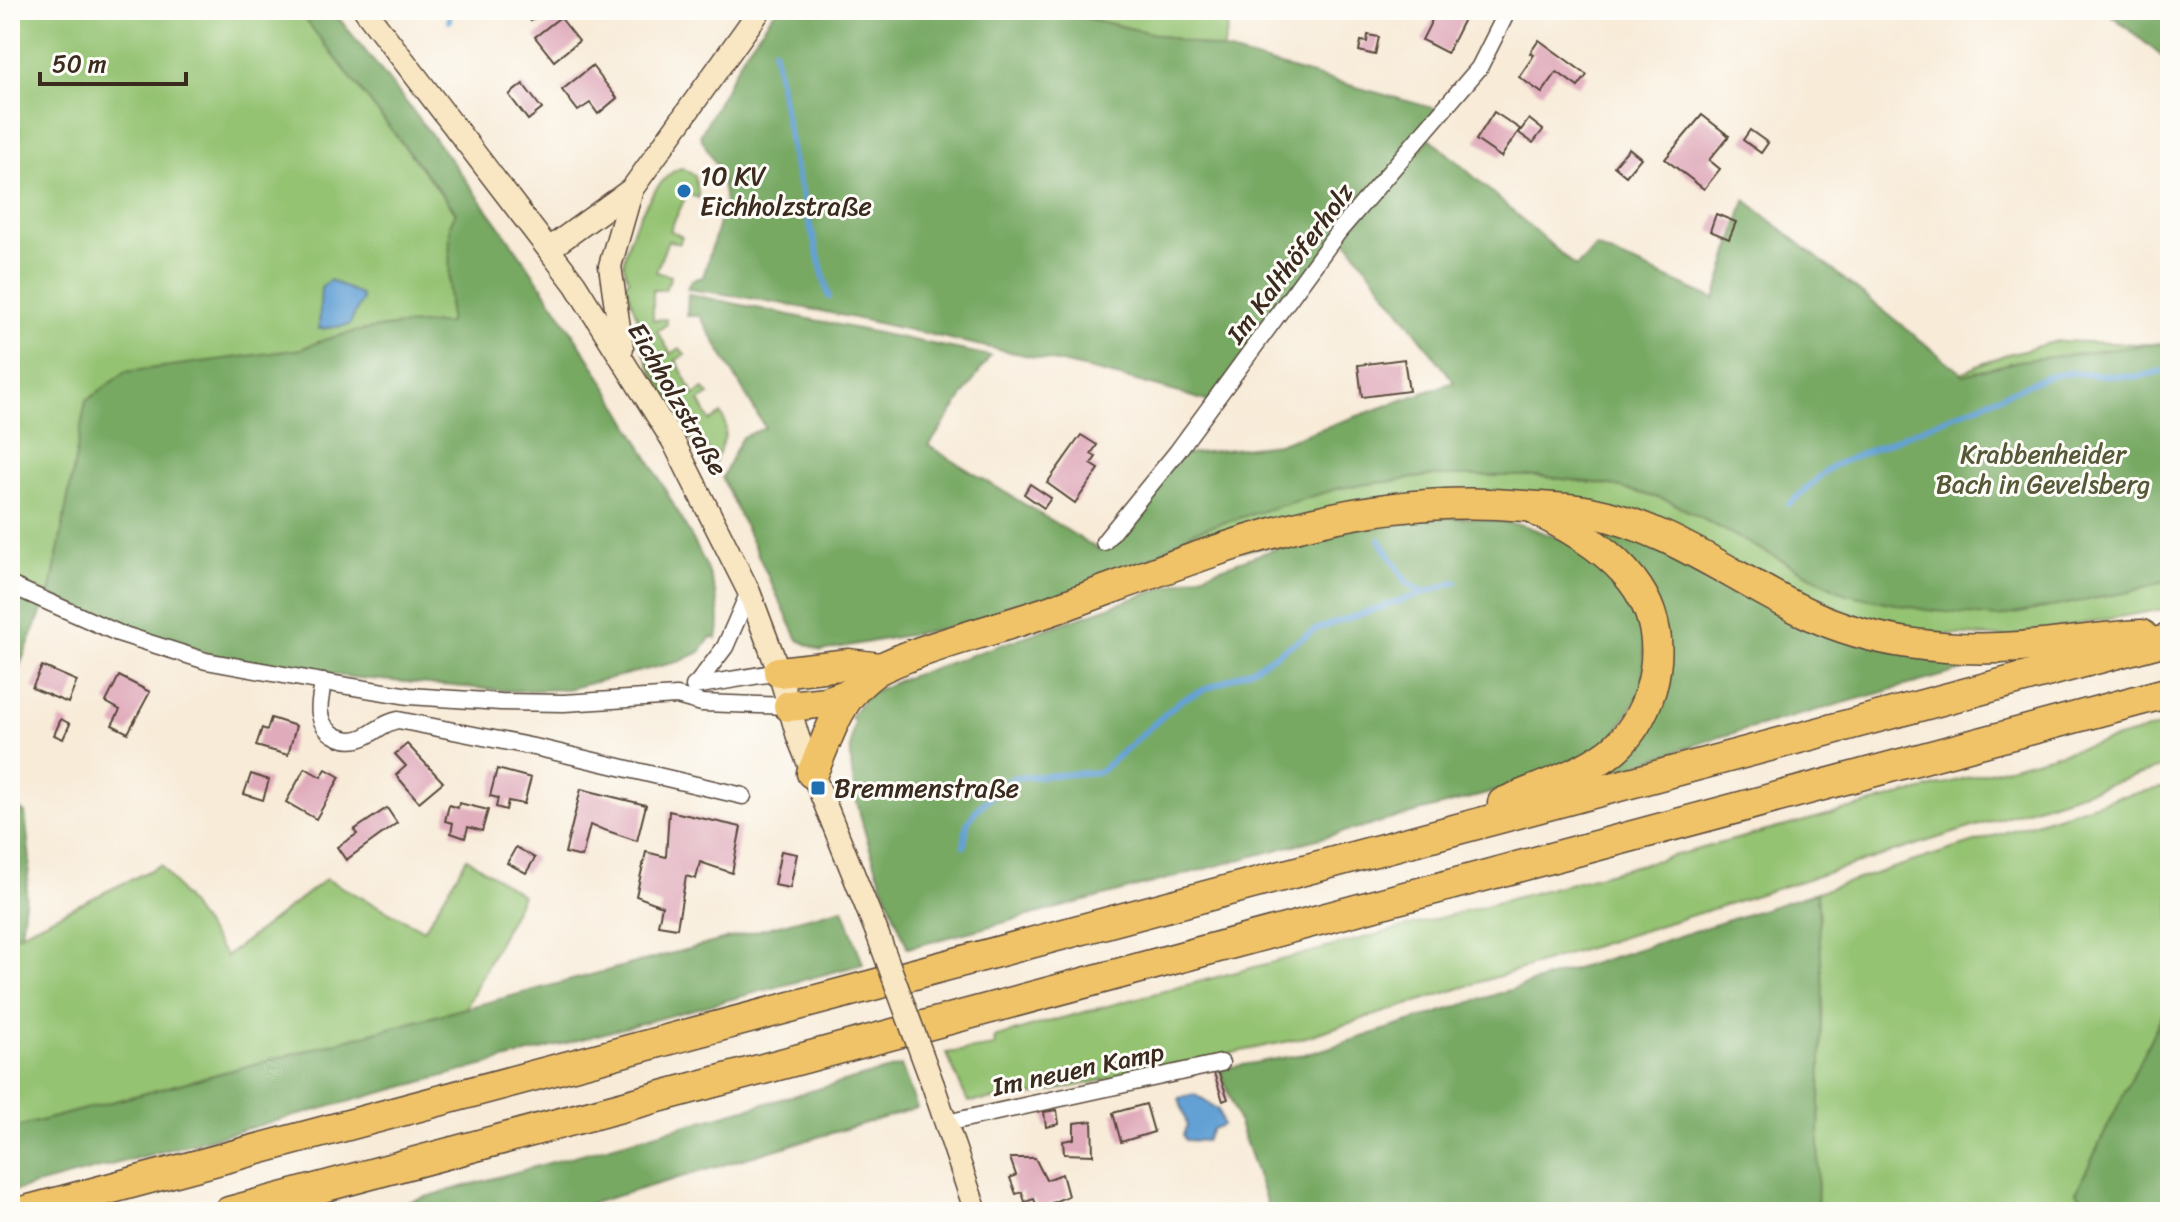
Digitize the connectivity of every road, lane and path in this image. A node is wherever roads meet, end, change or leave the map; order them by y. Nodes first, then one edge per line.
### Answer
1 (365, 10) edge
2 (760, 10) edge
3 (1508, 10) edge
4 (632, 189) junction
5 (549, 249) junction
6 (623, 357) junction
7 (1526, 506) junction
8 (1104, 542) dead end
9 (10, 585) edge
10 (749, 592) junction
11 (2170, 637) edge
12 (880, 668) junction
13 (779, 672) junction
14 (323, 682) junction
15 (696, 685) junction
16 (2170, 692) edge
17 (851, 693) junction
18 (677, 696) junction
19 (789, 706) junction
20 (812, 773) junction
21 (743, 796) dead end
22 (1418, 841) junction
23 (1221, 1063) dead end
24 (946, 1123) junction
25 (380, 1172) junction
26 (22, 1212) edge
27 (229, 1212) edge
28 (305, 1212) edge
29 (976, 1212) edge

1 - 5 main road, Eichholzstraße
2 - 4 main road
3 - 8 street, Im Kalthöferholz
4 - 5 main road
4 - 6 main road
5 - 6 main road, Eichholzstraße
6 - 10 main road, Eichholzstraße
7 - 11 highway
7 - 12 highway
7 - 22 highway
9 - 14 street
10 - 13 main road, Eichholzstraße
10 - 15 street
11 - 22 highway
12 - 13 highway
12 - 17 highway
13 - 15 street
13 - 19 main road, Eichholzstraße
14 - 18 street
14 - 21 street
15 - 18 street
16 - 25 highway
17 - 19 highway
17 - 20 highway
18 - 19 street
19 - 20 main road, Eichholzstraße
20 - 24 main road, Eichholzstraße, bridge
22 - 26 highway
23 - 24 street, Im neuen Kamp
24 - 29 main road, Eichholzstraße
25 - 27 highway
25 - 28 highway

